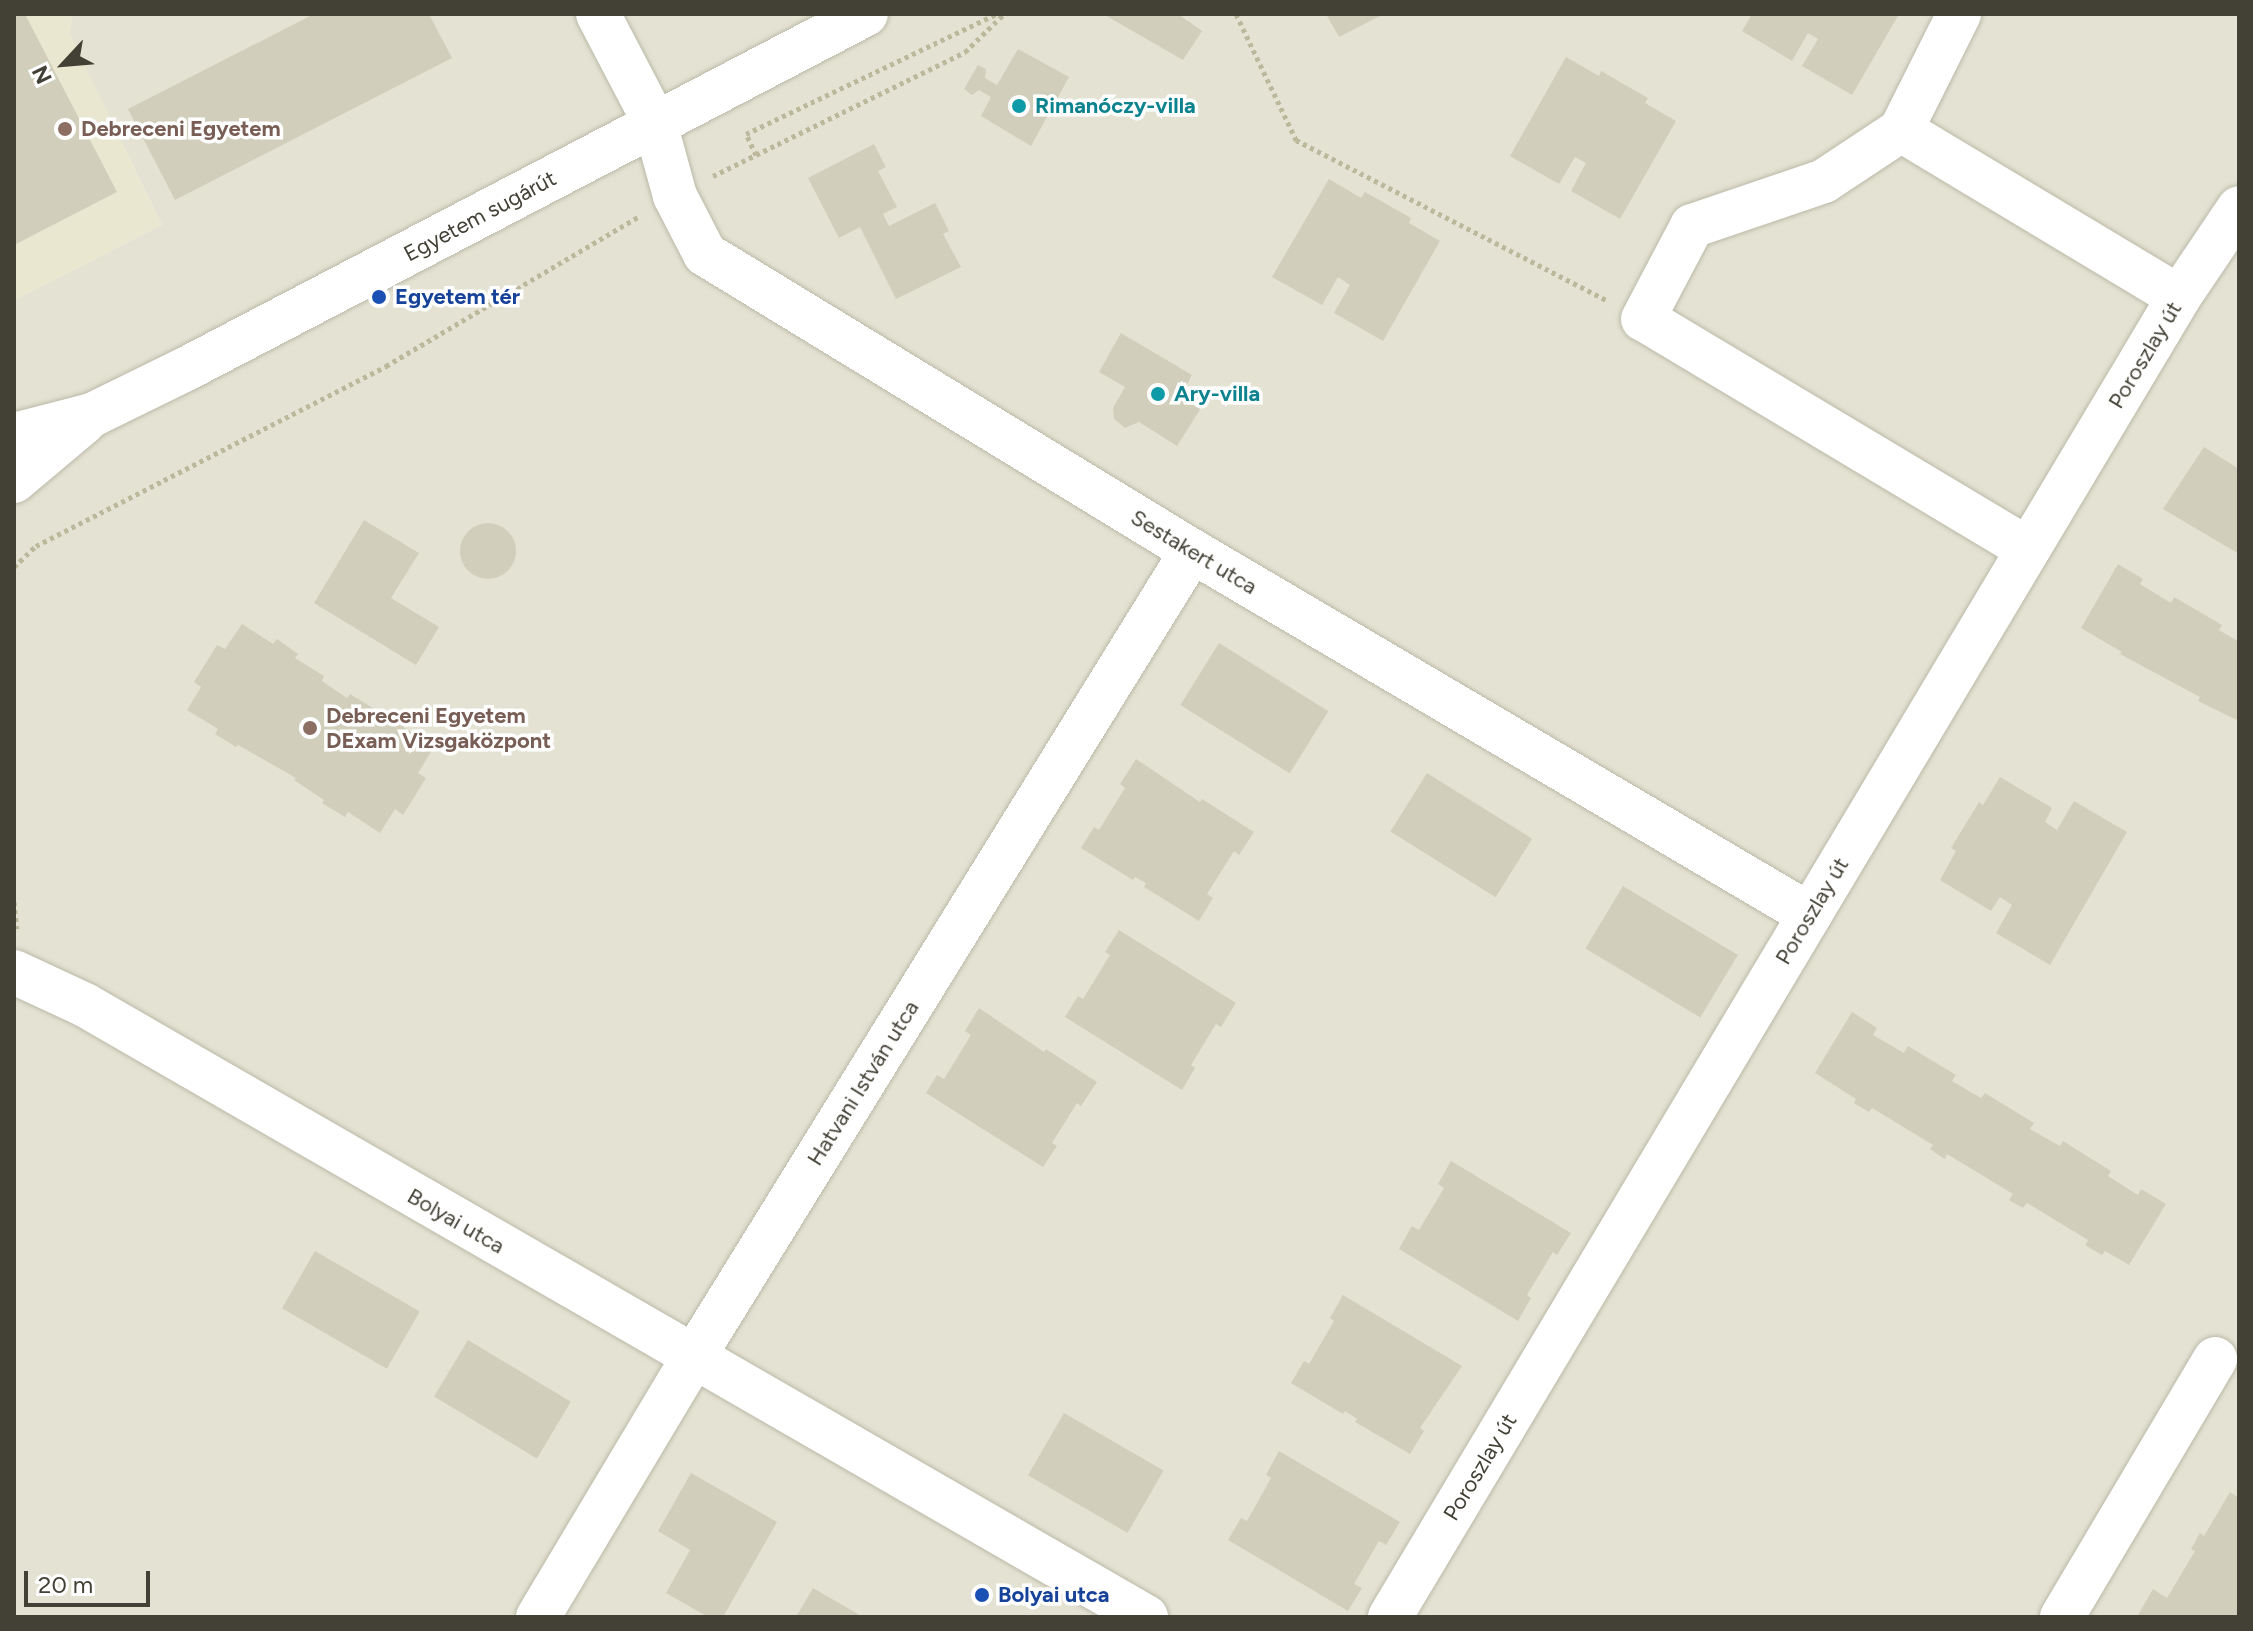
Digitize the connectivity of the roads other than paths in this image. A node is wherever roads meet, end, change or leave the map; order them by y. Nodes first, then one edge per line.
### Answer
1 (598, 14) edge
2 (866, 14) edge
3 (1959, 14) edge
4 (655, 123) junction
5 (1901, 130) junction
6 (2239, 208) edge
7 (2228, 252) edge
8 (2179, 297) junction
9 (92, 415) junction
10 (14, 435) edge
11 (14, 481) edge
12 (2028, 549) junction
13 (1192, 551) junction
14 (1810, 915) junction
15 (16, 952) edge
16 (693, 1358) junction
17 (2215, 1359) dead end
18 (538, 1617) edge
19 (1146, 1617) edge
20 (1390, 1617) edge
21 (2062, 1617) edge

1 - 4 street, Sestakert utca
2 - 4 street, Egyetem sugárút
3 - 5 street
4 - 9 street, Egyetem sugárút
4 - 13 street, Sestakert utca
5 - 8 street
5 - 12 street
6 - 7 street, Poroszlay út
7 - 8 street, Poroszlay út
8 - 12 street, Poroszlay út
9 - 10 street, Egyetem sugárút
9 - 11 street, Egyetem sugárút
12 - 14 street, Poroszlay út
13 - 14 street, Sestakert utca
13 - 16 street, Hatvani István utca
14 - 20 street, Poroszlay út
15 - 16 street, Bolyai utca
16 - 18 street, Hatvani István utca
16 - 19 street, Bolyai utca
17 - 21 street

